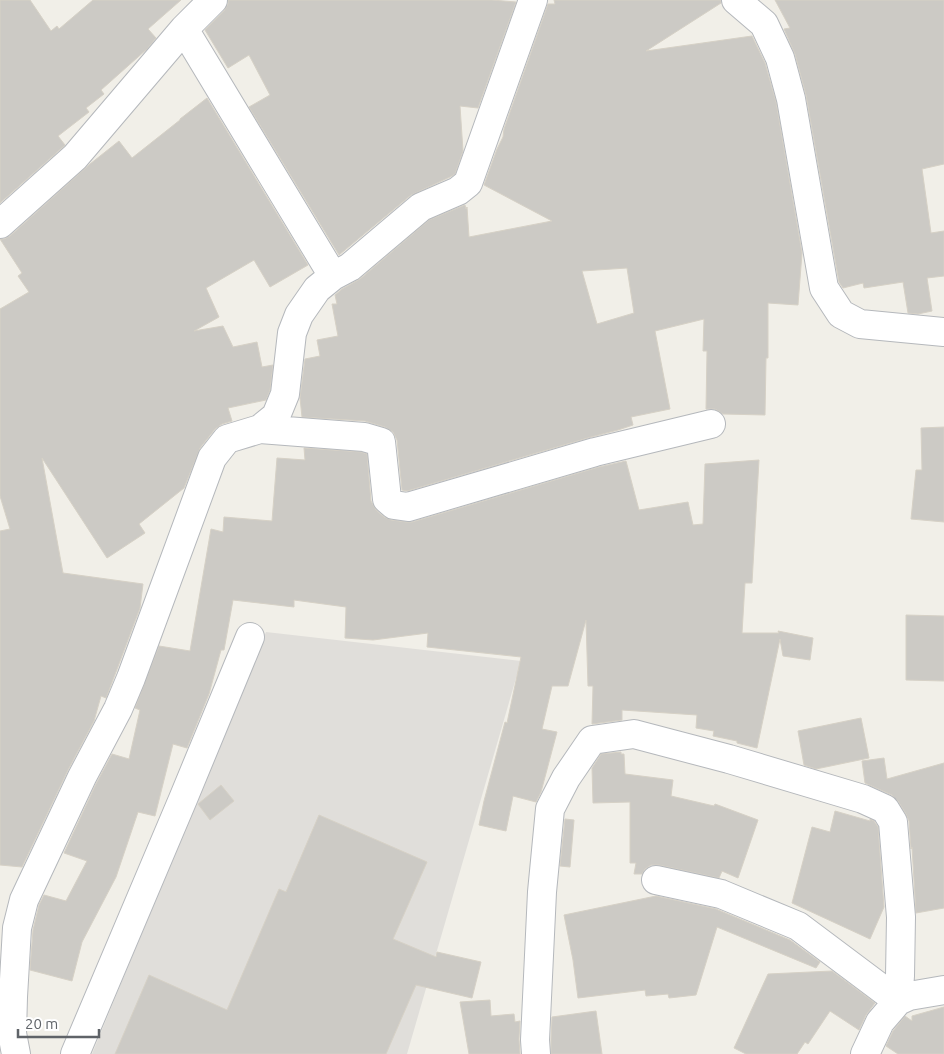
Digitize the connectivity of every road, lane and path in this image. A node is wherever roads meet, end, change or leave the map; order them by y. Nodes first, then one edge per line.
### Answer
1 (213, 0) edge
2 (534, 0) edge
3 (736, 0) edge
4 (184, 29) junction
5 (0, 224) edge
6 (332, 276) junction
7 (944, 332) edge
8 (711, 424) dead end
9 (260, 429) junction
10 (250, 637) dead end
11 (656, 880) dead end
12 (944, 990) edge
13 (898, 1001) junction
14 (9, 1041) edge
15 (75, 1054) edge
16 (536, 1054) edge
17 (865, 1054) edge

1 - 4 street
2 - 6 street
3 - 7 street
4 - 5 street
4 - 6 street
6 - 9 street
8 - 9 street
9 - 14 street
10 - 15 street
11 - 13 street
12 - 13 street
13 - 16 street
13 - 17 street

